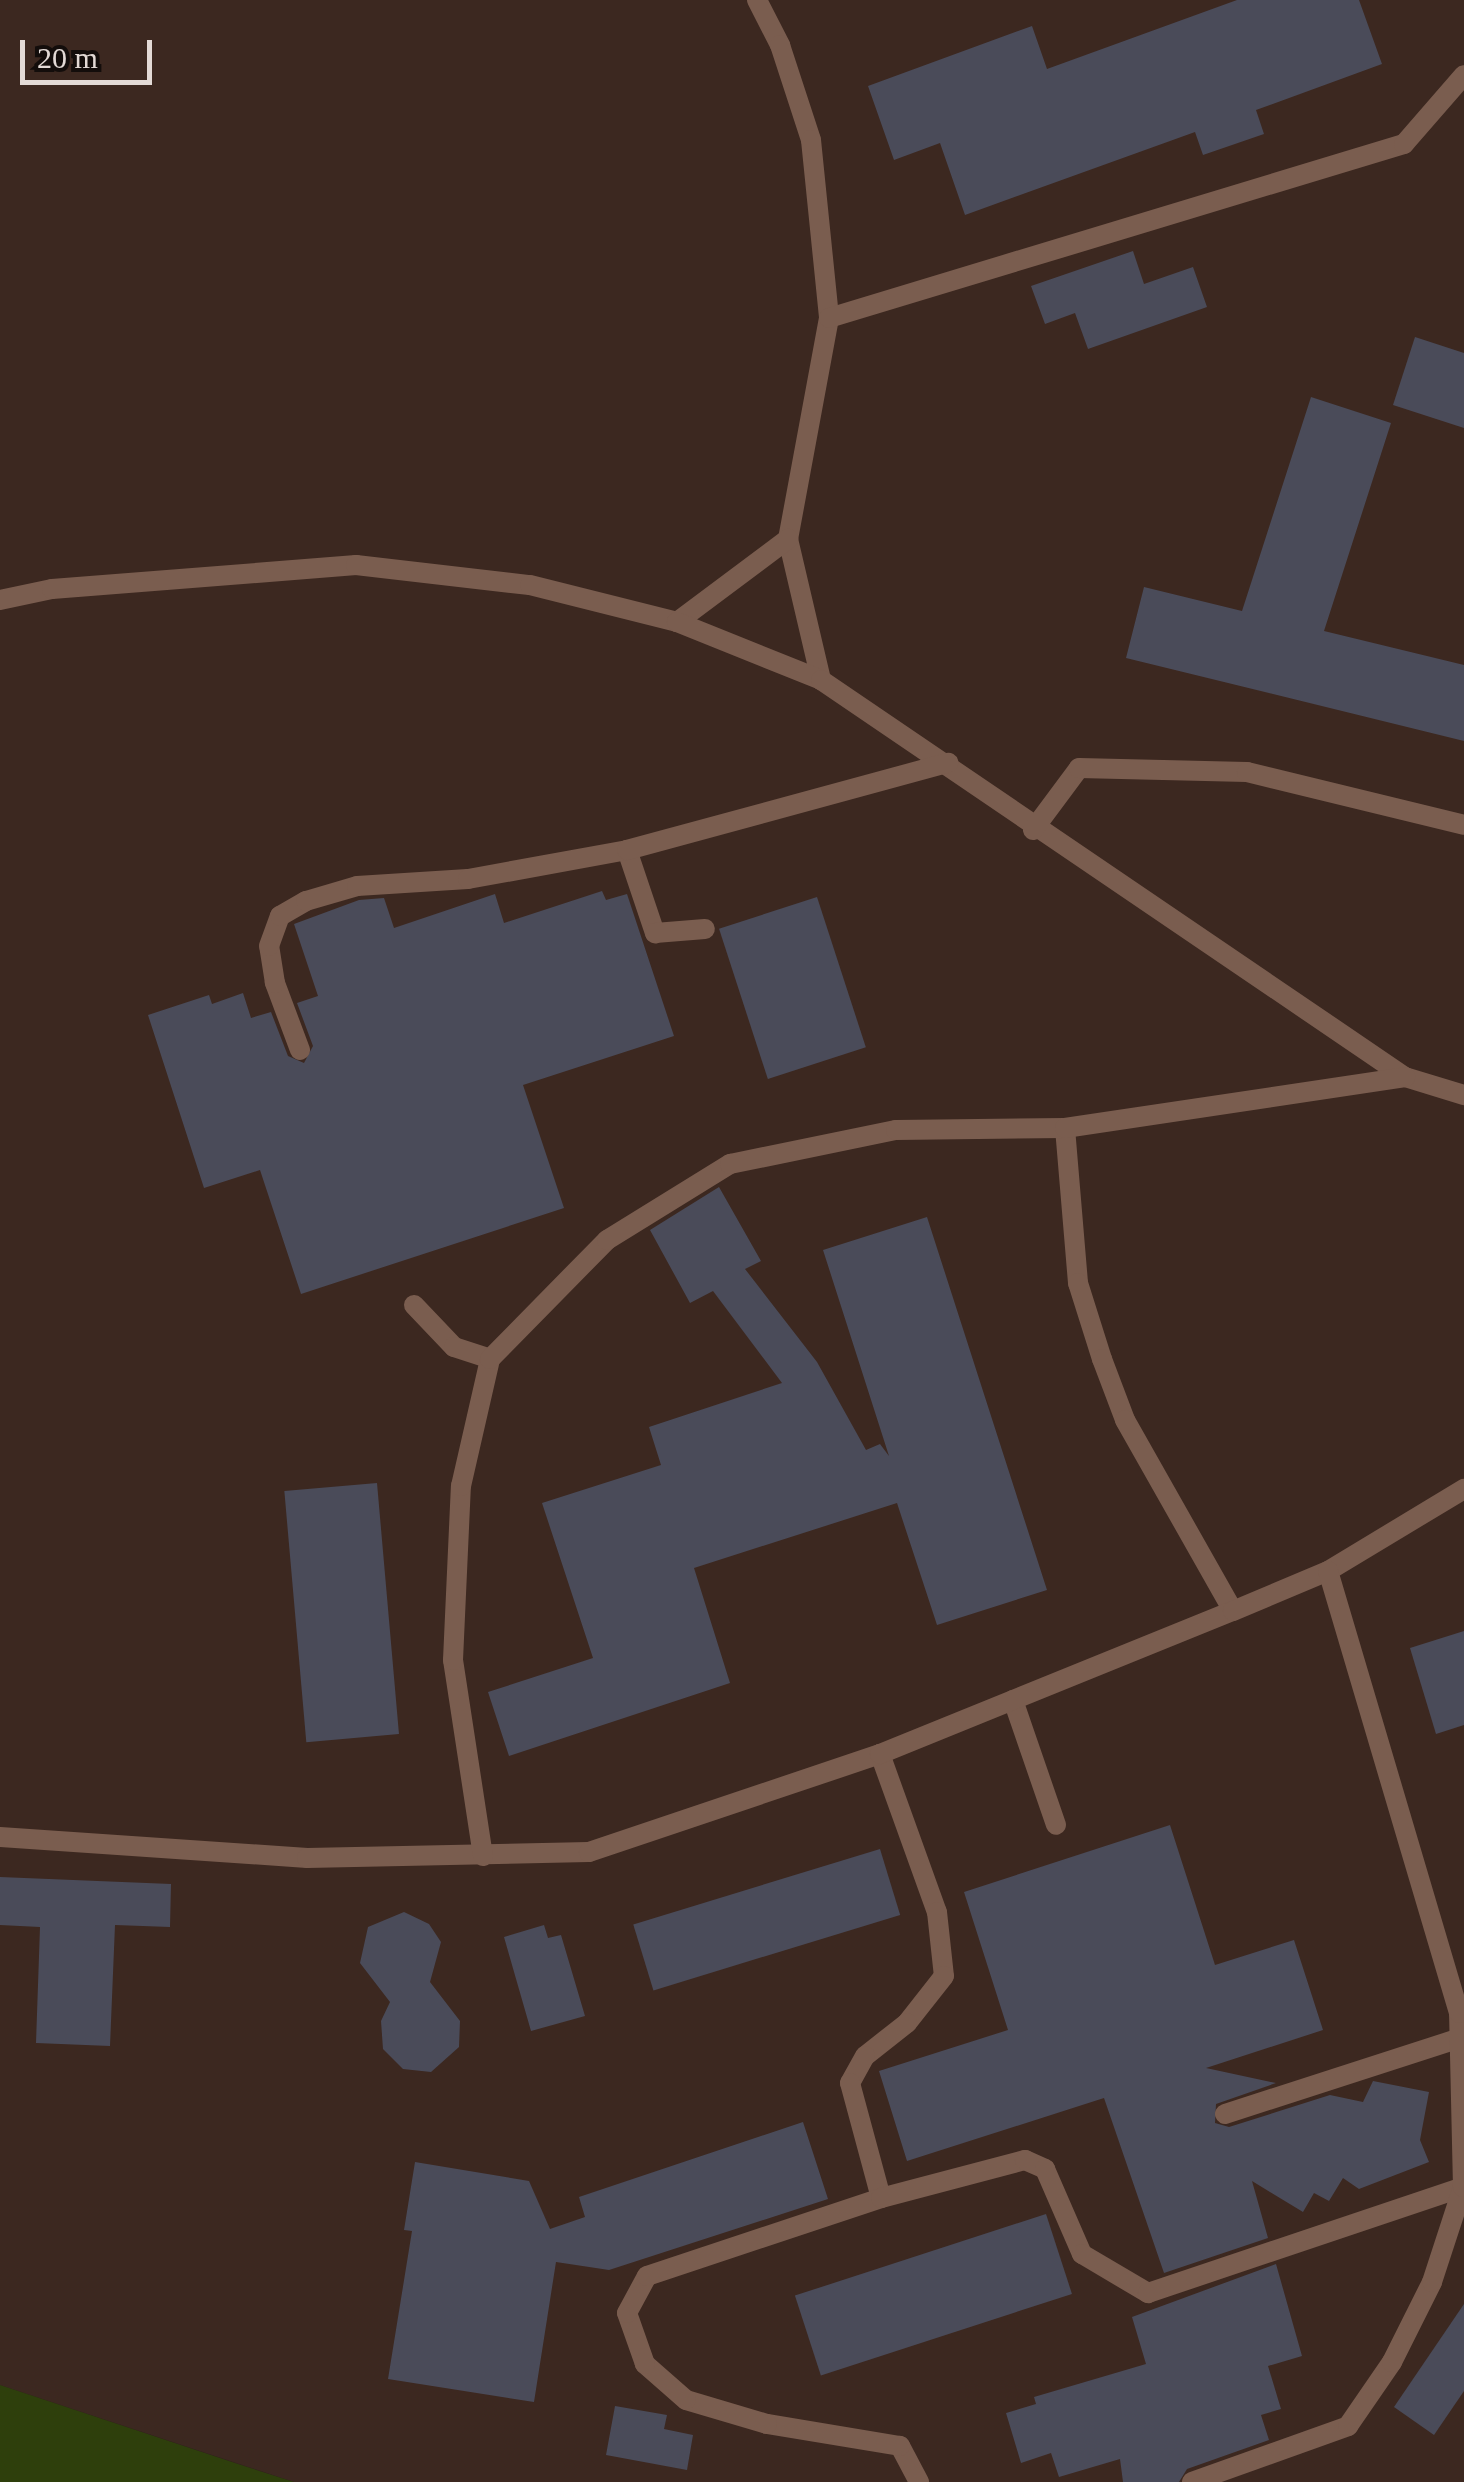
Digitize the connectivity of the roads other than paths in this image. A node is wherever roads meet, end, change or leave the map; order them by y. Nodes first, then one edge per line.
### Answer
1 (757, 0) edge
2 (1464, 75) edge
3 (830, 318) junction
4 (788, 539) junction
5 (0, 600) edge
6 (678, 622) junction
7 (821, 680) junction
8 (948, 763) junction
9 (1464, 826) edge
10 (1032, 830) junction
11 (628, 850) junction
12 (705, 929) dead end
13 (300, 1050) dead end
14 (1406, 1077) junction
15 (1464, 1095) edge
16 (1065, 1128) junction
17 (414, 1305) dead end
18 (490, 1358) junction
19 (1464, 1489) edge
20 (1328, 1571) junction
21 (1233, 1611) junction
22 (1013, 1700) junction
23 (880, 1754) junction
24 (1056, 1825) dead end
25 (0, 1838) edge
26 (483, 1856) junction
27 (1462, 2038) edge
28 (1225, 2114) dead end
29 (1463, 2187) edge
30 (881, 2198) junction
31 (918, 2482) edge
32 (1192, 2482) edge

1 - 3 lane
2 - 3 lane
3 - 4 lane
4 - 6 lane
4 - 7 lane
5 - 6 lane
6 - 7 lane
7 - 8 lane
8 - 10 lane
8 - 11 lane
9 - 10 lane
10 - 14 lane
11 - 12 lane
11 - 13 lane
14 - 15 lane
14 - 16 lane
16 - 18 lane
16 - 21 lane
17 - 18 lane
18 - 26 lane
19 - 20 lane
20 - 21 lane
20 - 27 lane
21 - 22 lane
22 - 23 lane
22 - 24 lane
23 - 26 lane
23 - 30 lane
25 - 26 lane
27 - 28 lane
27 - 29 lane
29 - 30 lane
29 - 32 lane
30 - 31 lane

